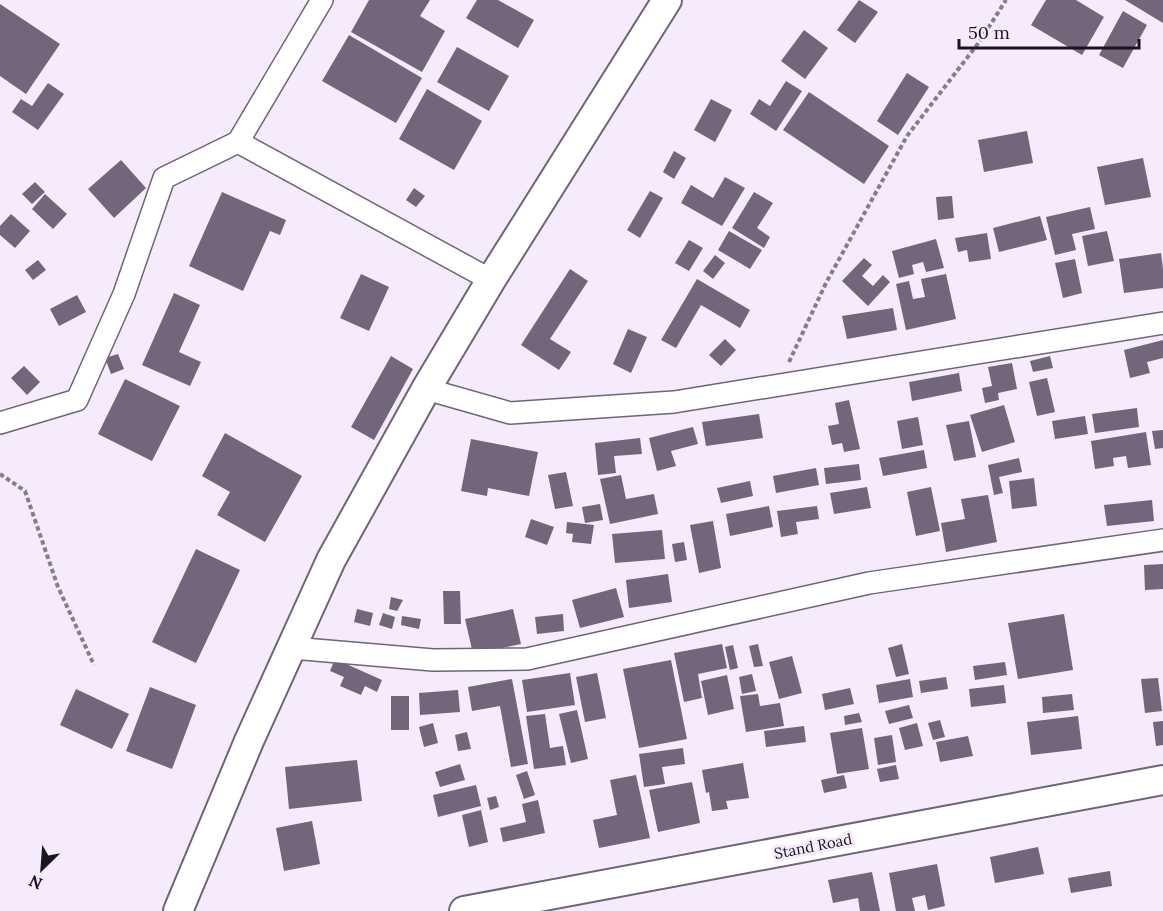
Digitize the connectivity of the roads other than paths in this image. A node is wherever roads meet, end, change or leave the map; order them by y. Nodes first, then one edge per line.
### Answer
1 (322, 0) edge
2 (667, 0) edge
3 (238, 142) junction
4 (492, 280) junction
5 (1163, 322) edge
6 (426, 389) junction
7 (0, 423) edge
8 (1163, 540) edge
9 (292, 648) junction
10 (1163, 780) edge
11 (177, 911) edge
12 (464, 911) edge

1 - 3 street
2 - 4 main road
3 - 4 street
3 - 7 street
4 - 6 main road
5 - 6 street
6 - 9 main road
8 - 9 street
9 - 11 main road
10 - 12 main road, Stand Road

